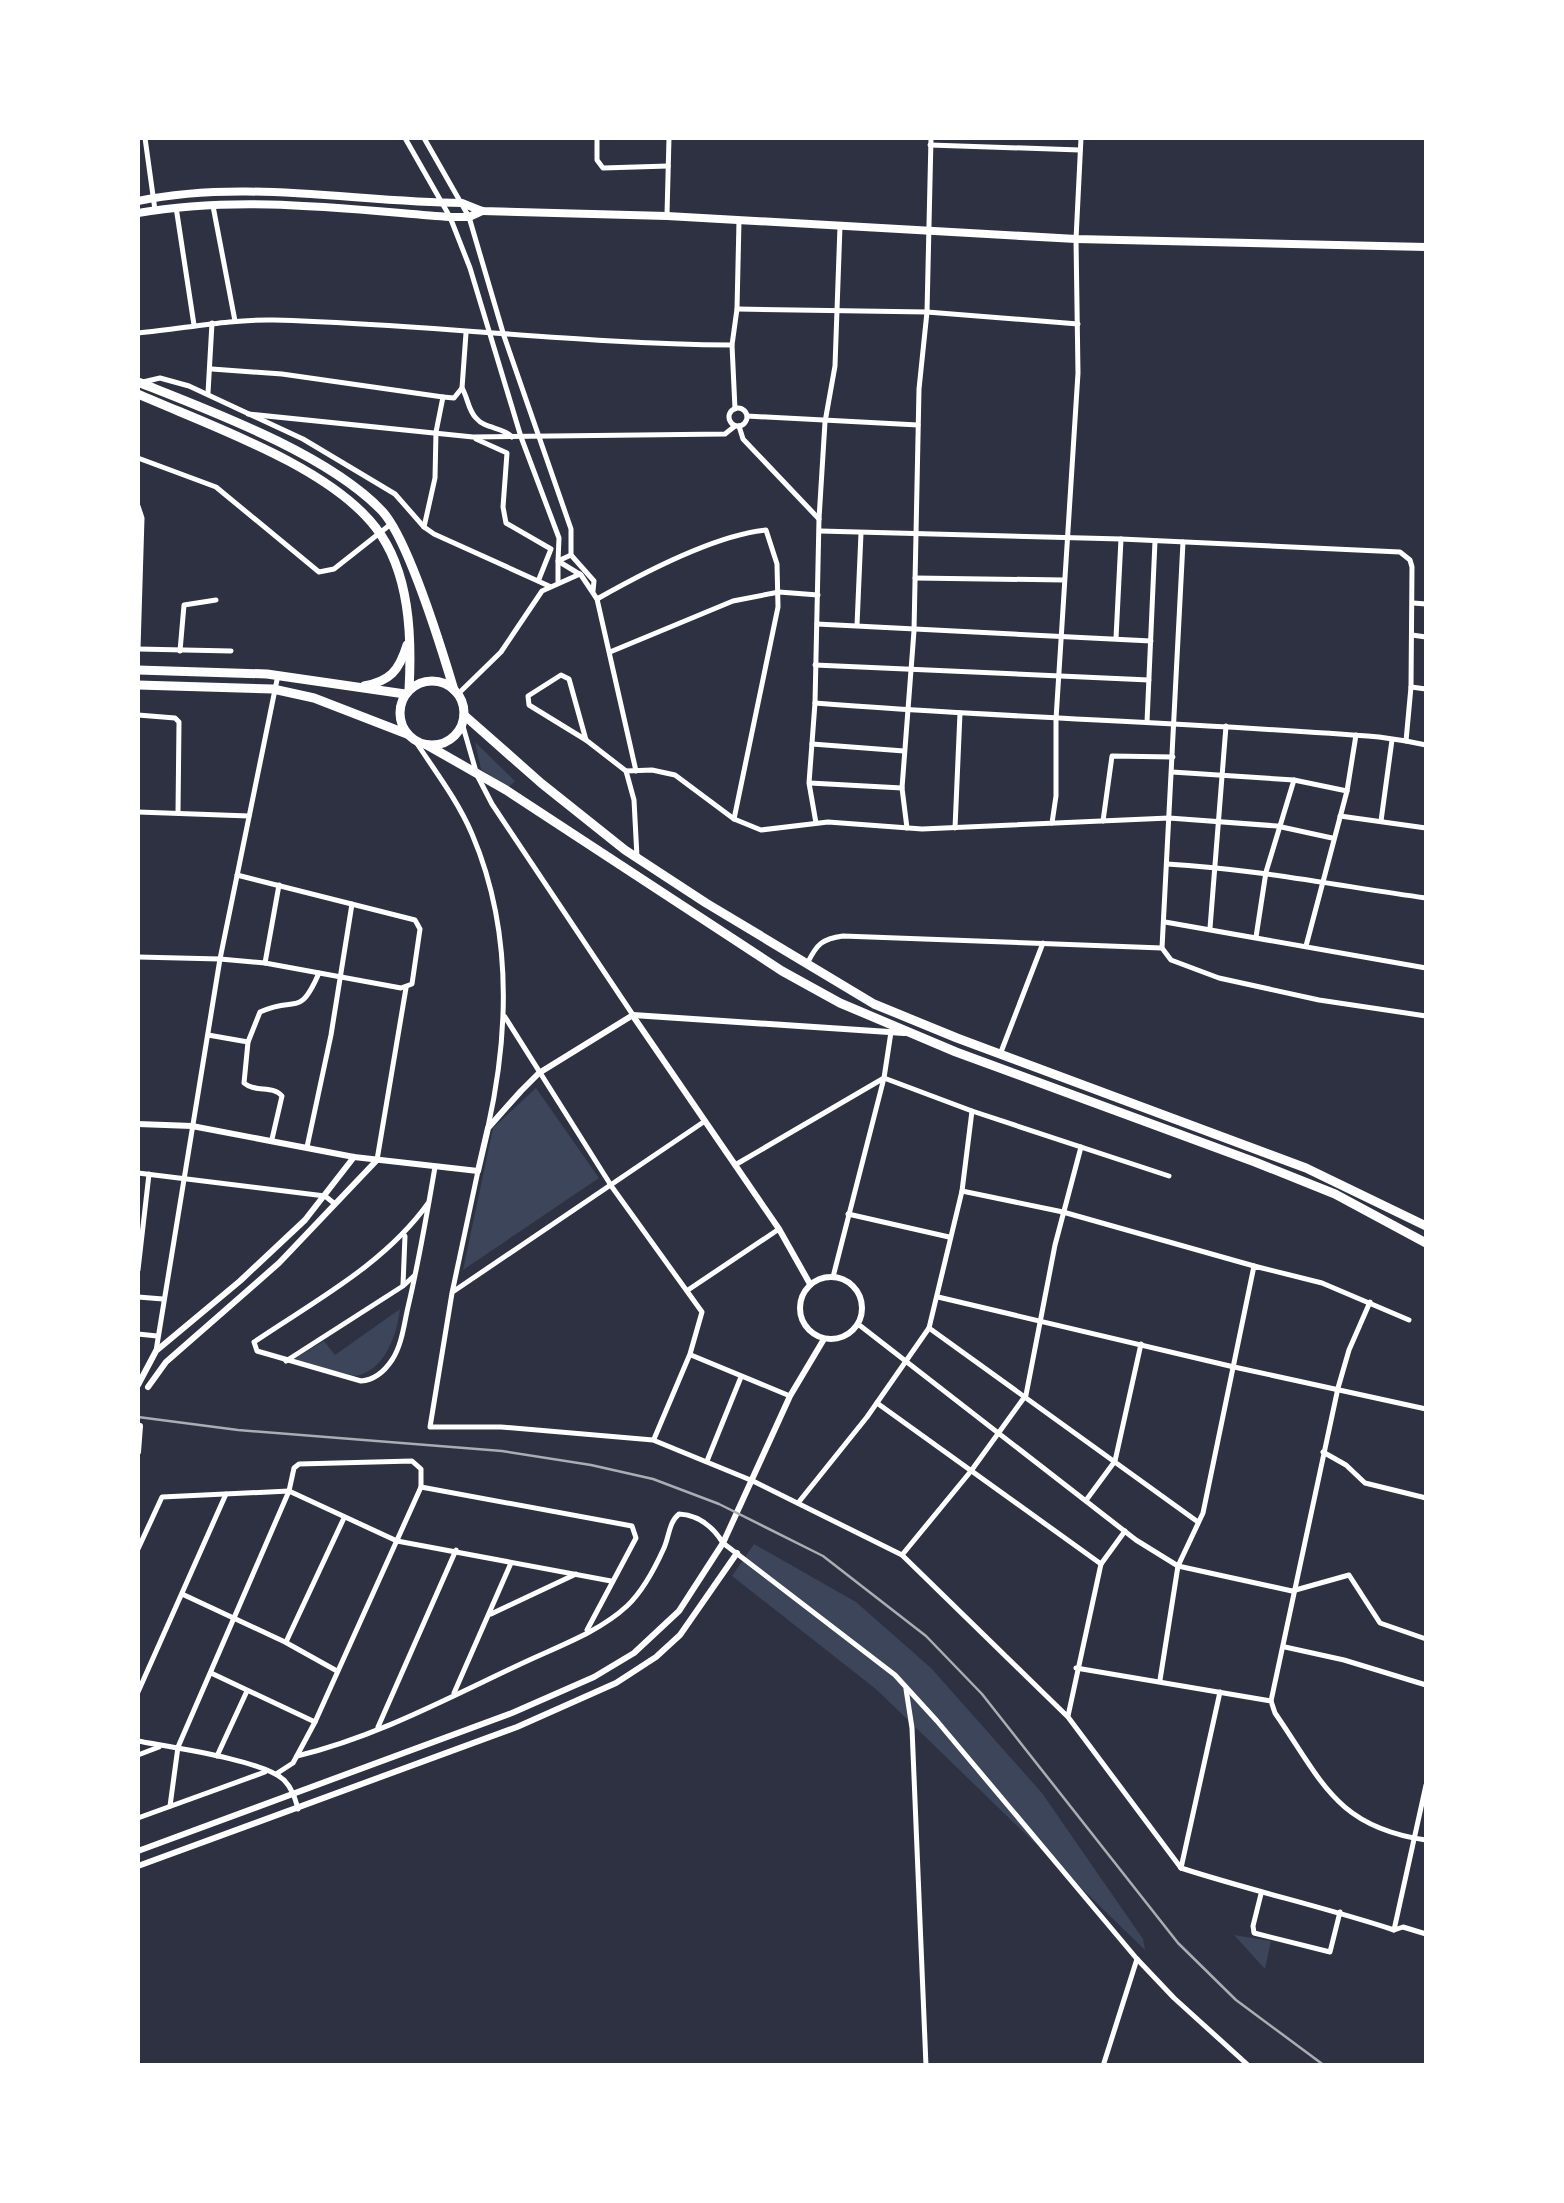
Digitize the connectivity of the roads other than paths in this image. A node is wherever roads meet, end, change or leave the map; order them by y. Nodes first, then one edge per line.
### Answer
1 (145, 138) edge
2 (405, 138) edge
3 (424, 138) edge
4 (597, 138) edge
5 (669, 138) edge
6 (1008, 138) edge
7 (1081, 138) edge
8 (931, 141) edge
9 (1008, 149) junction
10 (1080, 150) junction
11 (668, 166) junction
12 (152, 198) junction
13 (138, 201) edge
14 (442, 203) junction
15 (462, 203) junction
16 (212, 204) junction
17 (176, 207) junction
18 (155, 210) junction
19 (482, 211) junction
20 (138, 213) edge
21 (468, 216) junction
22 (667, 216) junction
23 (450, 217) junction
24 (739, 221) junction
25 (840, 226) junction
26 (928, 232) junction
27 (1076, 239) junction
28 (1426, 246) edge
29 (737, 309) junction
30 (838, 309) junction
31 (928, 312) junction
32 (235, 321) junction
33 (212, 323) junction
34 (1078, 324) junction
35 (194, 326) junction
36 (466, 333) junction
37 (138, 334) edge
38 (490, 335) junction
39 (504, 336) junction
40 (732, 345) junction
41 (212, 368) junction
42 (138, 386) edge
43 (462, 388) junction
44 (208, 393) junction
45 (443, 397) junction
46 (735, 409) junction
47 (248, 414) junction
48 (747, 416) junction
49 (825, 422) junction
50 (918, 424) junction
51 (737, 426) junction
52 (436, 432) junction
53 (470, 436) junction
54 (512, 437) junction
55 (521, 437) junction
56 (539, 438) junction
57 (138, 458) edge
58 (138, 506) edge
59 (819, 519) junction
60 (392, 524) junction
61 (424, 528) junction
62 (379, 531) junction
63 (820, 531) junction
64 (861, 533) junction
65 (916, 534) junction
66 (1067, 538) junction
67 (1121, 539) junction
68 (1155, 540) junction
69 (1183, 542) junction
70 (571, 554) junction
71 (558, 561) junction
72 (580, 566) junction
73 (580, 576) junction
74 (915, 578) junction
75 (539, 579) junction
76 (1064, 580) junction
77 (558, 581) junction
78 (550, 586) junction
79 (593, 592) junction
80 (779, 592) junction
81 (818, 594) junction
82 (596, 599) junction
83 (216, 600) dead end
84 (1413, 603) junction
85 (1426, 604) edge
86 (138, 606) edge
87 (817, 624) junction
88 (856, 626) junction
89 (914, 631) junction
90 (410, 633) junction
91 (1061, 635) junction
92 (1412, 635) junction
93 (1426, 636) edge
94 (1116, 638) junction
95 (1151, 641) junction
96 (138, 649) edge
97 (180, 651) junction
98 (231, 651) dead end
99 (610, 652) junction
100 (815, 665) junction
101 (138, 670) edge
102 (909, 670) junction
103 (278, 675) junction
104 (1059, 677) junction
105 (1149, 680) junction
106 (138, 685) edge
107 (358, 687) junction
108 (1411, 687) junction
109 (1426, 688) edge
110 (273, 689) junction
111 (407, 692) junction
112 (456, 692) junction
113 (814, 703) junction
114 (906, 708) junction
115 (960, 712) junction
116 (138, 716) edge
117 (463, 719) junction
118 (1056, 720) junction
119 (1147, 722) junction
120 (1173, 722) junction
121 (1226, 726) junction
122 (1356, 735) junction
123 (417, 740) junction
124 (586, 740) junction
125 (1392, 740) junction
126 (1406, 742) junction
127 (811, 744) junction
128 (1426, 744) edge
129 (904, 751) junction
130 (1173, 757) junction
131 (626, 771) junction
132 (636, 771) junction
133 (1172, 772) junction
134 (477, 775) junction
135 (1222, 775) junction
136 (1294, 780) junction
137 (809, 783) junction
138 (902, 788) junction
139 (1347, 791) junction
140 (138, 812) edge
141 (178, 813) junction
142 (249, 816) junction
143 (1340, 816) junction
144 (1168, 818) junction
145 (734, 819) junction
146 (1381, 821) junction
147 (1104, 822) junction
148 (1218, 822) junction
149 (816, 824) junction
150 (1052, 825) junction
151 (1277, 826) junction
152 (907, 828) junction
153 (955, 828) junction
154 (1426, 828) edge
155 (1332, 838) junction
156 (637, 857) junction
157 (1167, 864) junction
158 (1215, 866) junction
159 (1266, 872) junction
160 (237, 875) junction
161 (1321, 884) junction
162 (280, 885) junction
163 (1426, 898) edge
164 (352, 904) junction
165 (1164, 922) junction
166 (1210, 928) junction
167 (1256, 937) junction
168 (1043, 943) junction
169 (1306, 946) junction
170 (1162, 948) junction
171 (138, 956) edge
172 (220, 958) junction
173 (265, 964) junction
174 (807, 964) junction
175 (1426, 968) edge
176 (319, 973) junction
177 (342, 976) junction
178 (406, 988) junction
179 (633, 1015) junction
180 (1426, 1016) edge
181 (504, 1017) junction
182 (891, 1032) junction
183 (208, 1034) junction
184 (915, 1034) junction
185 (248, 1042) junction
186 (1000, 1054) junction
187 (539, 1073) junction
188 (884, 1078) junction
189 (972, 1111) junction
190 (705, 1121) junction
191 (138, 1124) edge
192 (192, 1126) junction
193 (488, 1128) junction
194 (272, 1140) junction
195 (307, 1147) junction
196 (1080, 1147) junction
197 (354, 1157) junction
198 (377, 1160) junction
199 (734, 1164) junction
200 (435, 1166) junction
201 (478, 1170) junction
202 (138, 1174) edge
203 (150, 1174) junction
204 (1169, 1176) dead end
205 (182, 1177) junction
206 (612, 1187) junction
207 (962, 1191) junction
208 (325, 1196) junction
209 (429, 1202) junction
210 (336, 1205) junction
211 (1063, 1212) junction
212 (848, 1214) junction
213 (1426, 1226) edge
214 (779, 1229) junction
215 (405, 1233) junction
216 (949, 1238) junction
217 (1426, 1242) edge
218 (1254, 1266) junction
219 (138, 1270) edge
220 (416, 1274) junction
221 (833, 1276) junction
222 (810, 1284) junction
223 (403, 1286) junction
224 (688, 1290) junction
225 (452, 1293) junction
226 (138, 1297) edge
227 (938, 1297) junction
228 (164, 1299) junction
229 (1370, 1301) junction
230 (1039, 1320) junction
231 (1409, 1320) dead end
232 (858, 1324) junction
233 (929, 1328) junction
234 (138, 1334) edge
235 (157, 1336) junction
236 (824, 1339) junction
237 (1141, 1344) junction
238 (156, 1351) junction
239 (690, 1354) junction
240 (286, 1361) junction
241 (907, 1362) junction
242 (1234, 1368) junction
243 (741, 1377) junction
244 (138, 1386) edge
245 (148, 1387) dead end
246 (1338, 1388) junction
247 (1026, 1394) junction
248 (790, 1396) junction
249 (877, 1403) junction
250 (1426, 1409) edge
251 (140, 1426) edge
252 (998, 1434) junction
253 (654, 1440) junction
254 (138, 1452) edge
255 (1324, 1452) junction
256 (707, 1461) junction
257 (1114, 1461) junction
258 (970, 1471) junction
259 (753, 1481) junction
260 (421, 1487) junction
261 (289, 1491) junction
262 (226, 1494) junction
263 (1426, 1498) edge
264 (1087, 1499) junction
265 (798, 1504) junction
266 (344, 1518) junction
267 (1200, 1522) junction
268 (1126, 1531) junction
269 (397, 1541) junction
270 (723, 1543) junction
271 (138, 1550) edge
272 (456, 1550) junction
273 (736, 1553) junction
274 (902, 1555) junction
275 (511, 1563) junction
276 (1101, 1564) junction
277 (1178, 1566) junction
278 (576, 1574) junction
279 (611, 1581) junction
280 (1292, 1591) junction
281 (182, 1594) junction
282 (488, 1615) junction
283 (236, 1618) junction
284 (586, 1633) junction
285 (1426, 1639) edge
286 (286, 1642) junction
287 (1284, 1647) junction
288 (626, 1658) junction
289 (1076, 1668) junction
290 (337, 1671) junction
291 (635, 1672) junction
292 (211, 1673) junction
293 (1160, 1680) junction
294 (1426, 1685) edge
295 (906, 1686) junction
296 (138, 1692) edge
297 (247, 1692) junction
298 (1220, 1692) junction
299 (453, 1696) junction
300 (1271, 1701) junction
301 (1068, 1717) junction
302 (315, 1722) junction
303 (376, 1730) junction
304 (138, 1741) edge
305 (162, 1746) junction
306 (178, 1747) junction
307 (138, 1754) edge
308 (216, 1756) junction
309 (298, 1756) junction
310 (268, 1772) junction
311 (276, 1774) junction
312 (1426, 1785) edge
313 (294, 1795) junction
314 (170, 1806) junction
315 (298, 1808) junction
316 (138, 1818) edge
317 (1415, 1838) junction
318 (1426, 1840) edge
319 (138, 1851) edge
320 (138, 1866) edge
321 (1181, 1868) junction
322 (1261, 1894) junction
323 (1340, 1912) junction
324 (1394, 1930) junction
325 (1426, 1934) edge
326 (1136, 1959) junction
327 (926, 2066) edge
328 (1102, 2066) edge
329 (1249, 2066) edge

1 - 12 street
2 - 14 street
3 - 15 street
4 - 11 street
5 - 11 street
6 - 9 street
7 - 10 street
8 - 9 street
8 - 26 street
9 - 10 street
10 - 27 street
11 - 22 street
12 - 13 main road
12 - 14 main road
12 - 18 street
14 - 15 main road
14 - 23 street
15 - 19 main road
15 - 21 street
16 - 17 main road
16 - 23 main road
16 - 32 street
17 - 18 main road
17 - 35 street
18 - 20 main road
19 - 21 main road
19 - 22 main road
21 - 23 main road
21 - 39 street
22 - 24 main road
23 - 38 street
24 - 25 main road
24 - 29 street
25 - 26 main road
25 - 30 street
26 - 27 main road
26 - 31 street
27 - 28 main road
27 - 34 street
29 - 30 street
29 - 40 street
30 - 31 street
30 - 49 street
31 - 34 street
31 - 50 street
32 - 33 street
32 - 36 street
33 - 35 street
33 - 41 street
34 - 66 street
35 - 37 street
36 - 38 street
36 - 43 street
38 - 39 street
38 - 55 street
39 - 40 street
39 - 56 street
40 - 46 street
41 - 44 street
41 - 45 street
42 - 44 street
42 - 60 main road
42 - 62 main road
43 - 45 street
43 - 54 street
44 - 47 street
45 - 52 street
46 - 48 street
46 - 51 street
47 - 52 street
47 - 61 street
48 - 49 street
48 - 51 street
49 - 50 street
49 - 59 street
50 - 65 street
51 - 56 street
51 - 59 street
52 - 53 street
52 - 61 street
53 - 54 street
53 - 75 street
54 - 55 street
55 - 56 street
55 - 71 street
56 - 70 street
57 - 62 street
58 - 86 street
59 - 63 street
60 - 62 street
60 - 112 main road
61 - 75 street
62 - 90 main road
63 - 64 street
63 - 81 street
64 - 65 street
64 - 88 street
65 - 66 street
65 - 74 street
66 - 67 street
66 - 76 street
67 - 68 street
67 - 94 street
68 - 69 street
68 - 95 street
69 - 84 street
69 - 120 street
70 - 71 street
70 - 72 street
71 - 73 street
71 - 77 street
72 - 73 street
72 - 79 street
73 - 77 street
73 - 79 street
74 - 76 street
74 - 89 street
75 - 78 street
76 - 91 street
77 - 78 street
78 - 112 street
79 - 82 street
80 - 81 street
80 - 82 street
80 - 99 street
80 - 145 street
81 - 87 street
82 - 99 street
83 - 97 street
84 - 85 street
84 - 92 street
86 - 96 street
87 - 88 street
87 - 100 street
88 - 89 street
89 - 91 street
89 - 102 street
90 - 107 main road
90 - 111 main road
91 - 94 street
91 - 104 street
92 - 93 street
92 - 108 street
94 - 95 street
95 - 105 street
96 - 97 street
97 - 98 street
99 - 132 street
100 - 102 street
100 - 113 street
101 - 103 main road
102 - 104 street
102 - 114 street
103 - 107 main road
103 - 110 street
104 - 105 street
104 - 118 street
105 - 119 street
106 - 110 main road
107 - 111 main road
108 - 109 street
108 - 126 street
110 - 123 main road
110 - 142 street
111 - 112 main road
111 - 123 main road
112 - 117 main road
113 - 114 street
113 - 127 street
114 - 115 street
114 - 129 street
115 - 118 street
115 - 153 street
116 - 141 street
117 - 123 main road
117 - 134 street
117 - 156 main road
118 - 119 street
118 - 150 street
119 - 120 street
120 - 121 street
120 - 130 street
121 - 122 street
121 - 135 street
122 - 125 street
122 - 139 street
123 - 134 main road
123 - 181 street
124 - 124 street
124 - 131 street
125 - 126 street
125 - 146 street
126 - 128 street
127 - 129 street
127 - 137 street
129 - 138 street
130 - 133 street
130 - 147 street
131 - 132 street
131 - 156 street
132 - 145 street
133 - 135 street
133 - 144 street
134 - 179 street
134 - 184 main road
135 - 136 street
135 - 148 street
136 - 139 street
136 - 151 street
137 - 138 street
137 - 149 street
138 - 152 street
139 - 143 street
140 - 141 street
141 - 142 street
142 - 160 street
143 - 146 street
143 - 155 street
144 - 147 street
144 - 148 street
144 - 157 street
145 - 149 street
146 - 154 street
147 - 150 street
148 - 151 street
148 - 158 street
149 - 152 street
150 - 153 street
151 - 155 street
151 - 159 street
152 - 153 street
155 - 161 street
156 - 174 main road
157 - 158 street
157 - 165 street
158 - 159 street
158 - 166 street
159 - 161 street
159 - 167 street
160 - 162 street
160 - 172 street
161 - 163 street
161 - 169 street
162 - 164 street
162 - 173 street
164 - 177 street
164 - 178 street
165 - 166 street
165 - 170 street
166 - 167 street
167 - 169 street
168 - 170 street
168 - 174 street
168 - 186 street
169 - 175 street
170 - 180 street
171 - 172 street
172 - 173 street
172 - 183 street
173 - 176 street
174 - 186 main road
176 - 177 street
176 - 185 street
177 - 178 street
177 - 195 street
178 - 198 street
179 - 182 street
179 - 187 street
179 - 190 street
181 - 187 street
181 - 193 street
182 - 184 street
182 - 188 street
183 - 185 street
183 - 192 street
184 - 217 main road
185 - 194 street
186 - 213 main road
187 - 193 street
187 - 206 street
188 - 189 street
188 - 199 street
188 - 212 street
189 - 196 street
189 - 207 street
190 - 199 street
190 - 206 street
191 - 192 street
192 - 194 street
192 - 205 street
193 - 201 street
194 - 195 street
195 - 197 street
196 - 204 street
196 - 211 street
197 - 198 street
197 - 208 street
198 - 200 street
198 - 210 street
199 - 214 street
200 - 201 street
200 - 209 street
201 - 225 street
202 - 203 street
203 - 205 street
203 - 219 street
205 - 208 street
205 - 228 street
206 - 224 street
206 - 225 street
207 - 211 street
207 - 216 street
208 - 210 street
208 - 238 street
209 - 215 street
209 - 220 street
210 - 245 street
211 - 218 street
211 - 230 street
212 - 216 street
212 - 221 street
214 - 222 street
214 - 224 street
215 - 223 street
215 - 240 street
216 - 227 street
218 - 229 street
218 - 242 street
220 - 223 street
220 - 240 street
221 - 222 street
221 - 232 street
222 - 236 street
223 - 240 street
224 - 239 street
225 - 253 street
226 - 228 street
227 - 230 street
227 - 233 street
228 - 235 street
229 - 231 street
229 - 246 street
230 - 237 street
230 - 247 street
232 - 236 street
232 - 241 street
233 - 241 street
233 - 247 street
234 - 235 street
235 - 238 street
236 - 248 street
237 - 242 street
237 - 257 street
238 - 244 street
239 - 243 street
239 - 253 street
241 - 249 street
241 - 252 street
242 - 246 street
242 - 267 street
243 - 248 street
243 - 256 street
246 - 250 street
246 - 255 street
247 - 252 street
247 - 257 street
248 - 259 street
249 - 258 street
249 - 265 street
251 - 254 street
252 - 258 street
252 - 264 street
253 - 256 street
255 - 263 street
255 - 280 street
256 - 259 street
257 - 264 street
257 - 267 street
258 - 274 street
258 - 276 street
259 - 265 street
259 - 270 street
260 - 261 street
260 - 269 street
260 - 279 street
261 - 262 street
261 - 266 street
261 - 283 street
262 - 271 street
262 - 281 street
264 - 268 street
265 - 274 street
266 - 269 street
266 - 286 street
267 - 277 street
268 - 276 street
268 - 277 street
269 - 272 street
269 - 290 street
270 - 273 street
270 - 284 street
270 - 288 street
272 - 275 street
272 - 303 street
273 - 291 street
273 - 295 street
274 - 301 street
275 - 278 street
275 - 282 street
276 - 289 street
277 - 280 street
277 - 293 street
278 - 279 street
278 - 282 street
279 - 284 street
280 - 285 street
280 - 287 street
281 - 283 street
281 - 296 street
282 - 299 street
283 - 286 street
283 - 292 street
284 - 299 street
286 - 290 street
287 - 294 street
287 - 300 street
288 - 291 street
288 - 313 street
289 - 293 street
289 - 301 street
290 - 302 street
291 - 315 street
292 - 297 street
292 - 306 street
293 - 298 street
295 - 326 street
295 - 327 street
297 - 302 street
297 - 308 street
298 - 300 street
298 - 321 street
299 - 303 street
300 - 317 street
301 - 321 street
302 - 309 street
303 - 309 street
304 - 305 street
305 - 306 street
305 - 307 street
306 - 308 street
306 - 314 street
308 - 310 street
309 - 311 street
310 - 311 street
310 - 314 street
311 - 313 street
312 - 317 street
313 - 315 street
313 - 319 street
314 - 316 street
315 - 320 street
317 - 318 street
317 - 324 street
321 - 322 street
322 - 323 street
322 - 323 street
323 - 324 street
324 - 325 street
326 - 328 street
326 - 329 street

